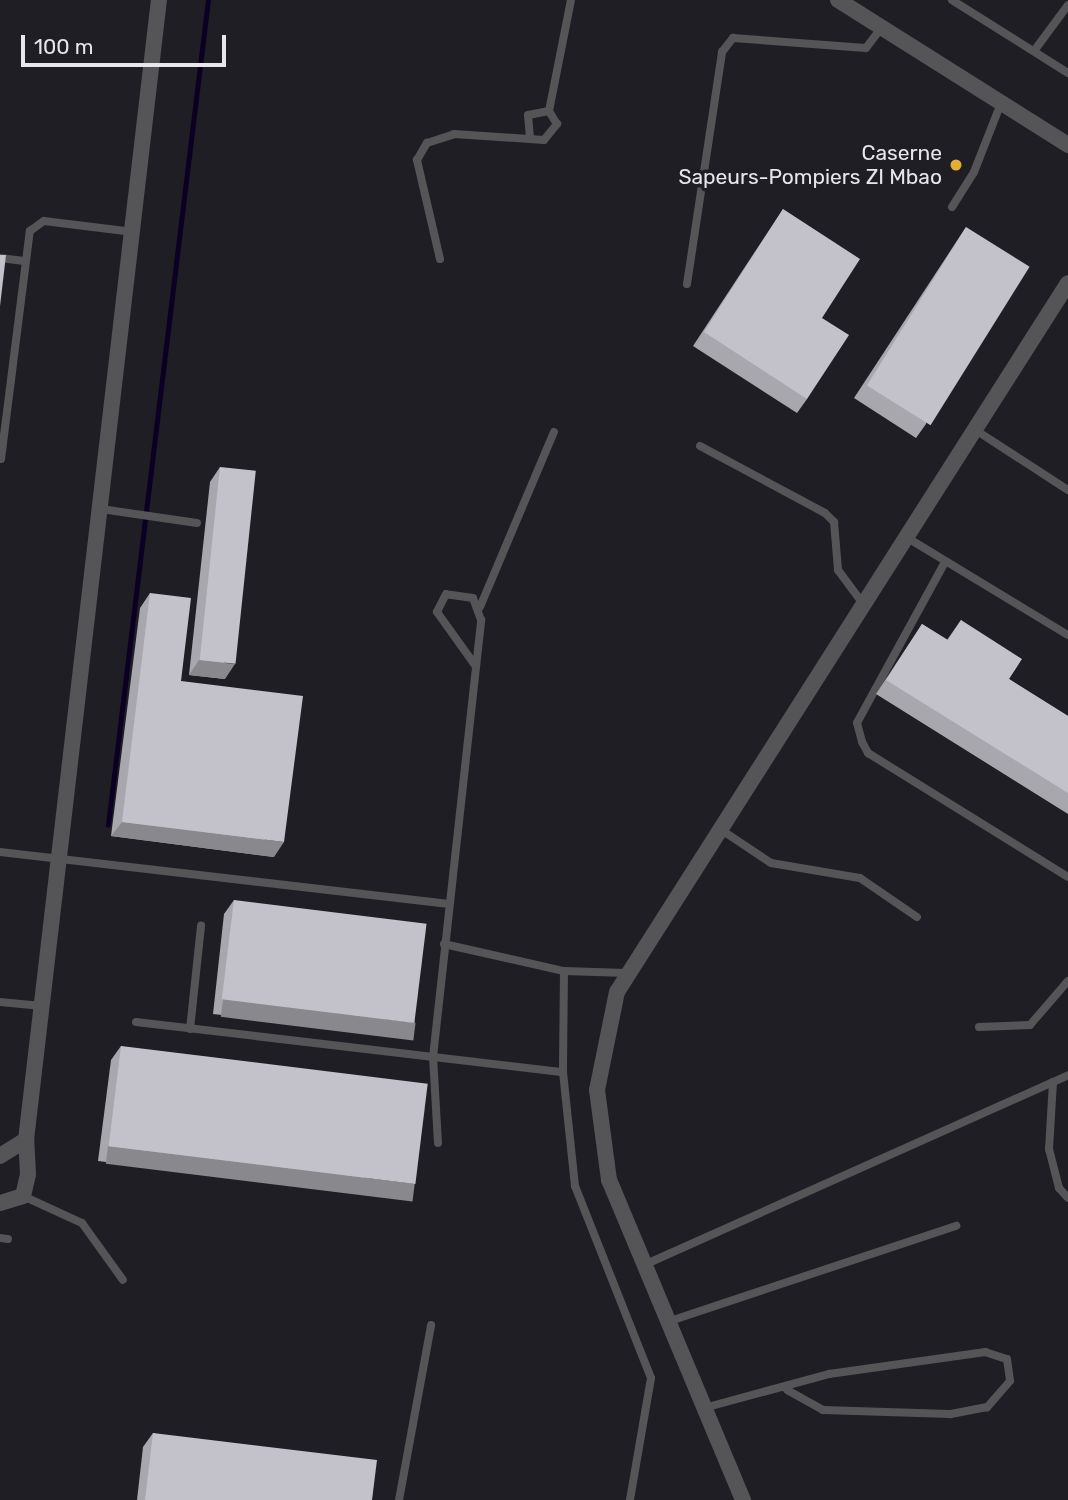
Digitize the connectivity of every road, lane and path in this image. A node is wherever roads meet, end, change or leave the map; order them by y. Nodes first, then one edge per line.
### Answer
1 (159, 0) edge
2 (570, 0) edge
3 (838, 0) edge
4 (952, 0) edge
5 (1068, 5) edge
6 (881, 28) junction
7 (1034, 51) junction
8 (1068, 73) edge
9 (1002, 102) junction
10 (549, 111) junction
11 (530, 136) junction
12 (1068, 145) edge
13 (952, 207) dead end
14 (133, 232) junction
15 (0, 258) edge
16 (440, 259) dead end
17 (26, 261) junction
18 (1068, 283) edge
19 (687, 284) dead end
20 (977, 431) junction
21 (554, 432) dead end
22 (700, 446) dead end
23 (1, 459) edge
24 (1068, 490) edge
25 (101, 509) junction
26 (197, 523) dead end
27 (906, 537) junction
28 (945, 562) junction
29 (864, 605) junction
30 (480, 607) junction
31 (1068, 635) edge
32 (475, 665) junction
33 (720, 828) junction
34 (0, 852) edge
35 (61, 858) junction
36 (1068, 877) edge
37 (447, 904) junction
38 (917, 917) dead end
39 (201, 926) dead end
40 (444, 944) junction
41 (564, 971) junction
42 (626, 973) junction
43 (1068, 981) edge
44 (0, 1002) edge
45 (45, 1007) junction
46 (136, 1022) dead end
47 (979, 1027) dead end
48 (191, 1029) junction
49 (433, 1056) junction
50 (563, 1072) junction
51 (1068, 1075) edge
52 (1053, 1082) junction
53 (26, 1139) junction
54 (438, 1143) dead end
55 (0, 1156) edge
56 (23, 1196) junction
57 (1068, 1198) edge
58 (0, 1203) edge
59 (956, 1226) dead end
60 (642, 1266) junction
61 (123, 1280) dead end
62 (664, 1323) junction
63 (431, 1325) dead end
64 (787, 1390) junction
65 (701, 1409) junction
66 (399, 1500) edge
67 (629, 1500) edge
68 (743, 1500) edge

1 - 14 street
2 - 10 lane
3 - 6 street
4 - 7 lane
5 - 7 lane
6 - 9 street
6 - 19 lane
7 - 8 lane
9 - 12 street
9 - 13 lane
10 - 11 lane
10 - 11 lane
11 - 16 lane
14 - 17 lane
14 - 25 street
15 - 17 lane
17 - 23 lane
18 - 20 street
20 - 24 lane
20 - 27 street
21 - 30 lane
22 - 29 lane
25 - 26 lane
25 - 35 street
27 - 28 lane
27 - 29 street
28 - 31 lane
28 - 36 lane
29 - 33 street
30 - 32 lane
30 - 32 lane
32 - 37 lane
33 - 38 lane
33 - 42 street
34 - 35 lane
35 - 37 lane
35 - 45 street
37 - 40 lane
39 - 48 lane
40 - 41 lane
40 - 49 lane
41 - 42 lane
41 - 50 lane
42 - 60 street
43 - 47 lane
44 - 45 lane
45 - 53 street
46 - 48 lane
48 - 49 lane
49 - 50 lane
49 - 54 lane
50 - 67 lane
51 - 52 lane
52 - 57 lane
52 - 60 lane
53 - 55 street
53 - 56 street
56 - 58 street
56 - 61 lane
59 - 62 lane
60 - 62 street
62 - 65 street
63 - 66 lane
64 - 64 lane
64 - 65 lane
65 - 68 street

